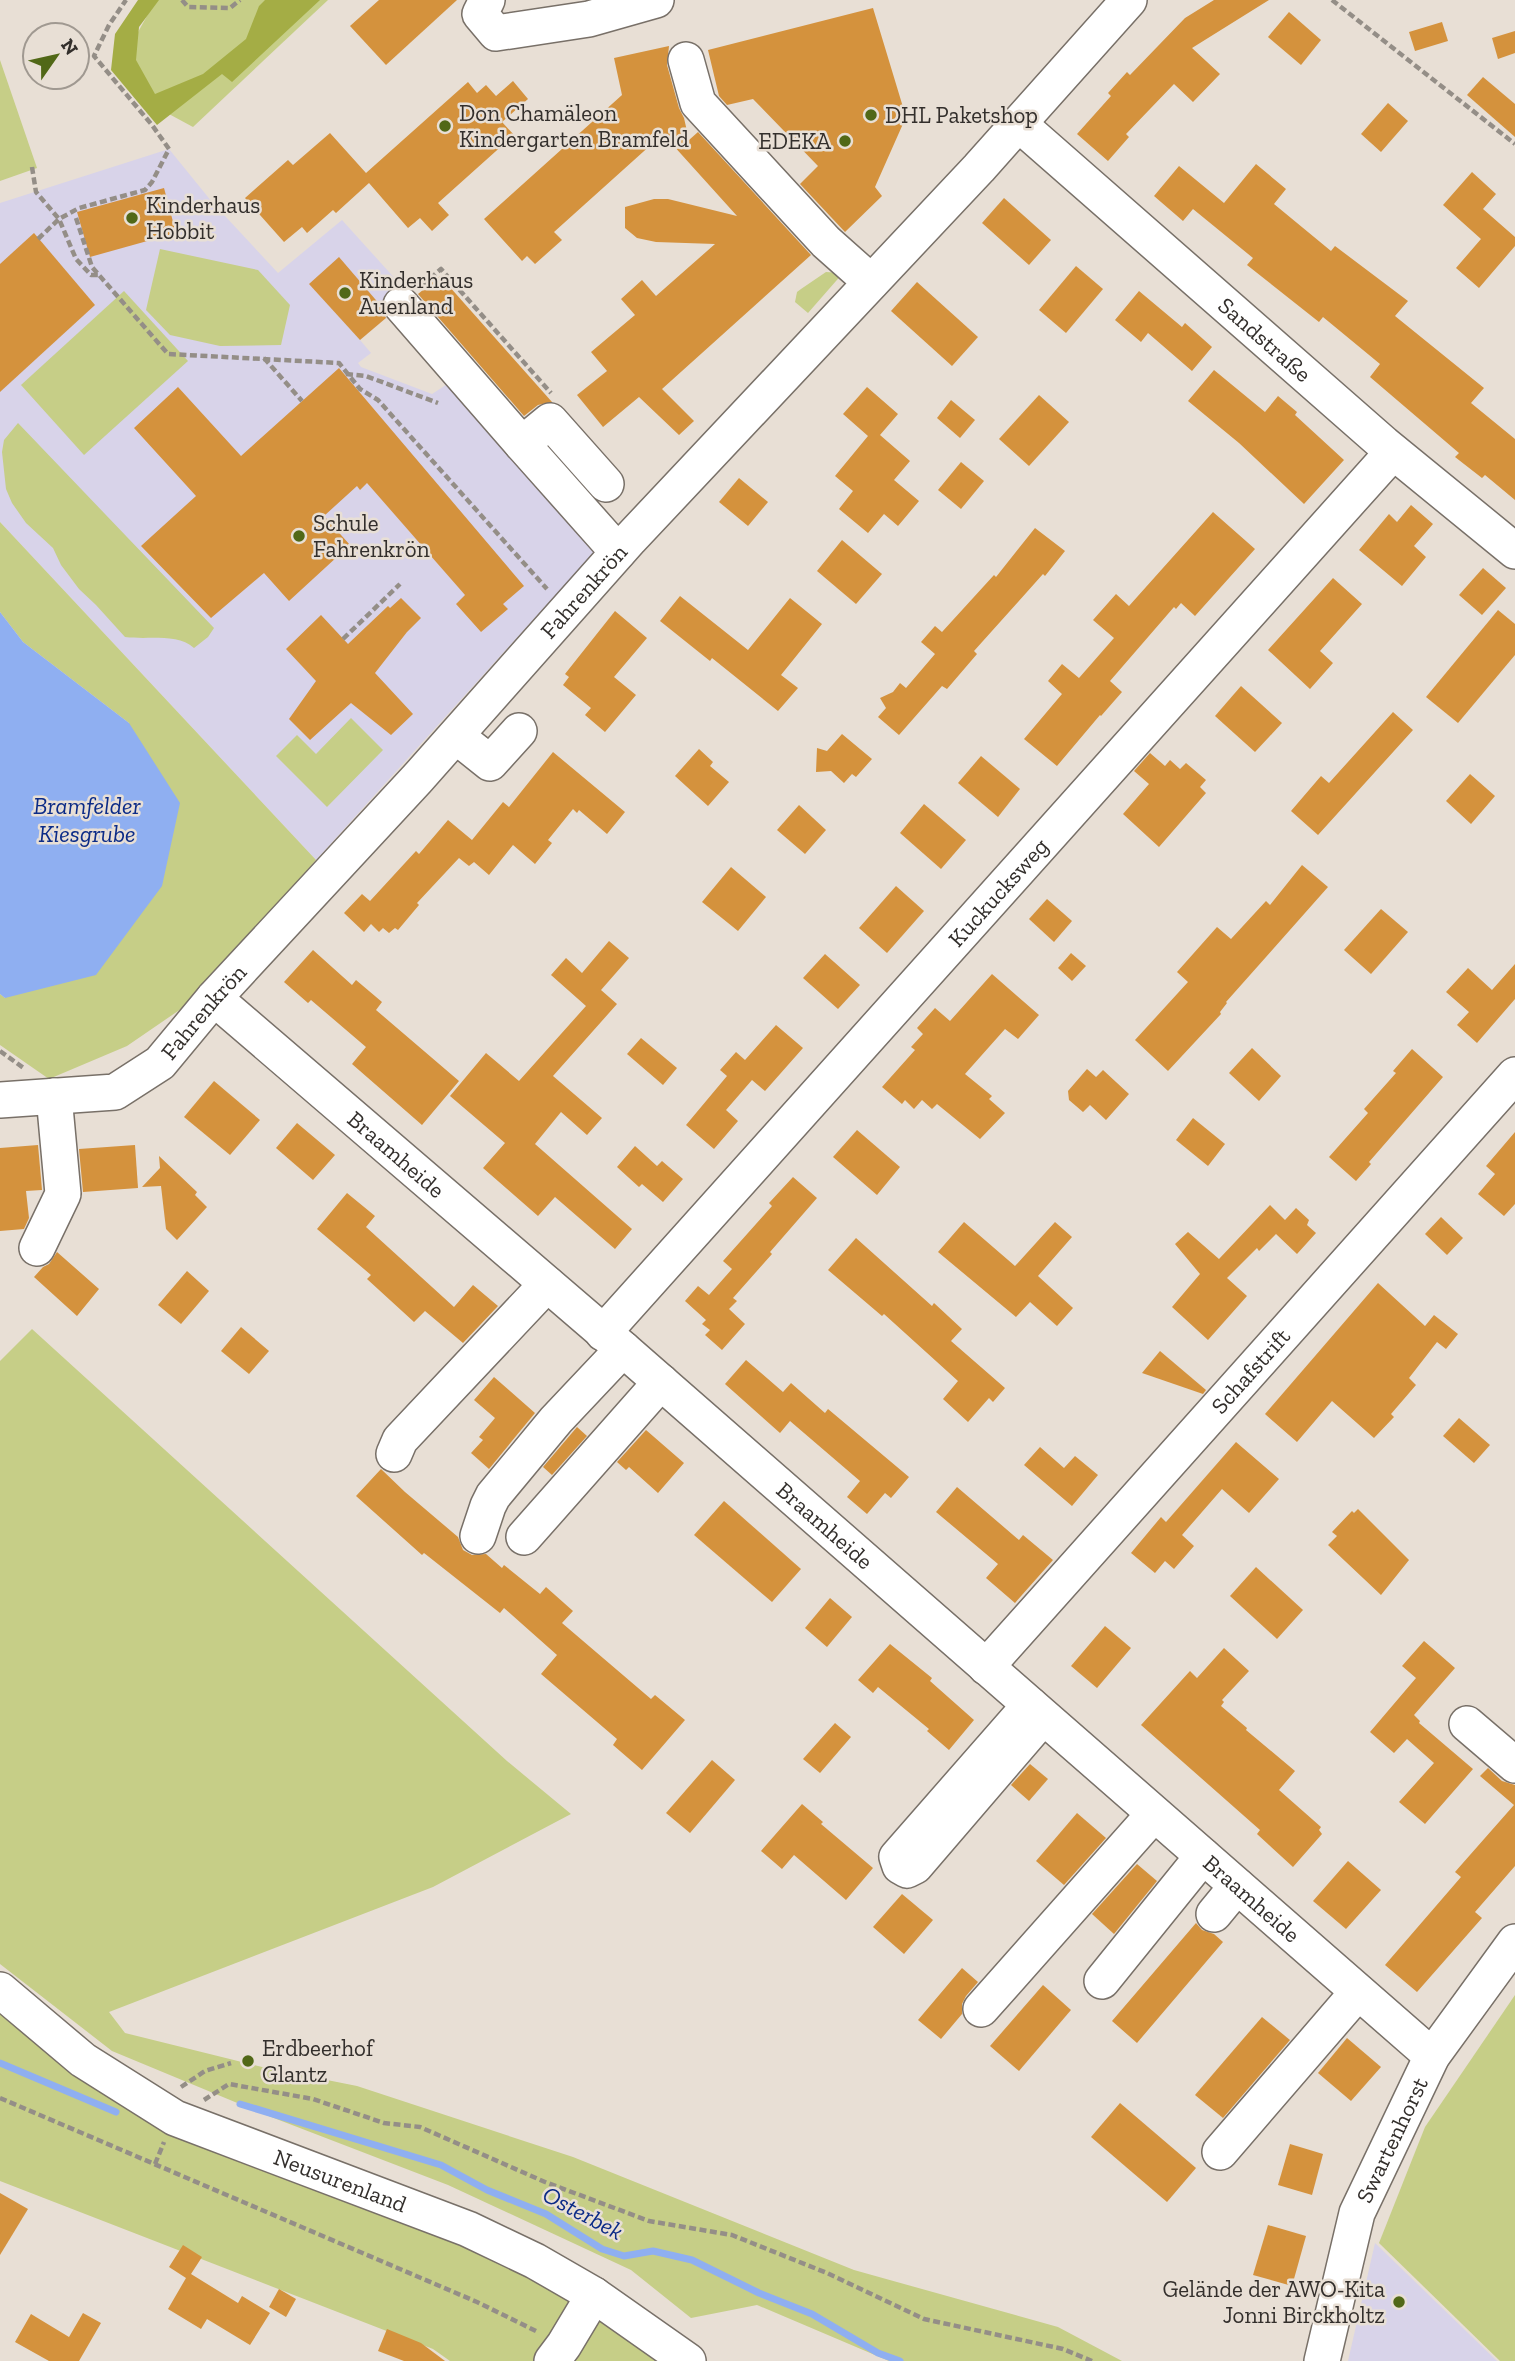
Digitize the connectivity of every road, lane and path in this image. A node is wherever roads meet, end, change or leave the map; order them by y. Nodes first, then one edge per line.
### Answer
1 (126, 0) edge
2 (182, 0) edge
3 (240, 0) edge
4 (487, 0) edge
5 (656, 0) edge
6 (1332, 0) edge
7 (1114, 5) edge
8 (581, 9) edge
9 (686, 60) dead end
10 (1019, 124) junction
11 (1515, 144) edge
12 (32, 167) dead end
13 (76, 218) dead end
14 (59, 219) junction
15 (38, 239) dead end
16 (98, 275) junction
17 (871, 282) junction
18 (414, 296) joint
19 (263, 357) junction
20 (346, 374) junction
21 (302, 401) dead end
22 (438, 403) dead end
23 (550, 421) junction
24 (522, 444) junction
25 (1393, 452) junction
26 (606, 484) dead end
27 (1515, 551) edge
28 (618, 552) junction
29 (400, 584) dead end
30 (554, 596) dead end
31 (343, 639) dead end
32 (519, 731) dead end
33 (456, 736) junction
34 (214, 998) junction
35 (1515, 1075) edge
36 (54, 1096) junction
37 (0, 1100) edge
38 (37, 1248) dead end
39 (547, 1284) junction
40 (611, 1339) junction
41 (661, 1382) junction
42 (525, 1437) dead end
43 (394, 1454) dead end
44 (478, 1536) dead end
45 (524, 1537) dead end
46 (986, 1667) junction
47 (1467, 1724) dead end
48 (1515, 1765) edge
49 (1154, 1814) junction
50 (1203, 1856) junction
51 (1237, 1886) junction
52 (1214, 1914) dead end
53 (1515, 1942) edge
54 (1102, 1981) dead end
55 (0, 1990) edge
56 (1359, 1992) junction
57 (981, 2009) dead end
58 (1432, 2056) junction
59 (231, 2063) dead end
60 (0, 2098) edge
61 (164, 2111) junction
62 (1220, 2152) dead end
63 (155, 2164) junction
64 (593, 2295) junction
65 (558, 2353) edge
66 (688, 2361) edge
67 (1092, 2361) edge
68 (1322, 2361) edge

1 - 14 path
2 - 3 path
4 - 8 street
5 - 8 street
6 - 11 path
7 - 10 street, Fahrenkrön
9 - 17 street
10 - 17 street, Fahrenkrön
10 - 25 street, Sandstraße
12 - 14 path
13 - 16 path
14 - 15 path
14 - 16 path
16 - 19 path
17 - 28 street, Fahrenkrön
18 - 23 path
18 - 24 street
19 - 20 path
19 - 21 path
20 - 22 path
20 - 30 path
23 - 24 street
23 - 26 street
24 - 28 street
25 - 27 street, Sandstraße
25 - 40 street, Kuckucksweg
28 - 33 street, Fahrenkrön
29 - 31 path
32 - 33 street
33 - 34 street, Fahrenkrön
34 - 36 street, Fahrenkrön
34 - 39 street, Braamheide
35 - 46 street, Schafstrift
36 - 37 street, Fahrenkrön
36 - 38 street
39 - 40 street, Braamheide
39 - 43 street
40 - 41 street, Braamheide
40 - 42 street
40 - 44 street
41 - 45 street
41 - 46 street, Braamheide
46 - 49 street, Braamheide
47 - 48 street
49 - 50 street, Braamheide
49 - 57 street
50 - 51 street, Braamheide
50 - 54 street
51 - 52 street
51 - 56 street, Braamheide
53 - 58 street, Swartenhorst
55 - 61 street, Neusurenland
56 - 58 street, Braamheide
56 - 62 street
58 - 68 street, Swartenhorst
59 - 61 path
60 - 63 path
61 - 63 path
61 - 64 street, Neusurenland
61 - 67 path
63 - 65 path
64 - 65 street
64 - 66 street, Neusurenland

